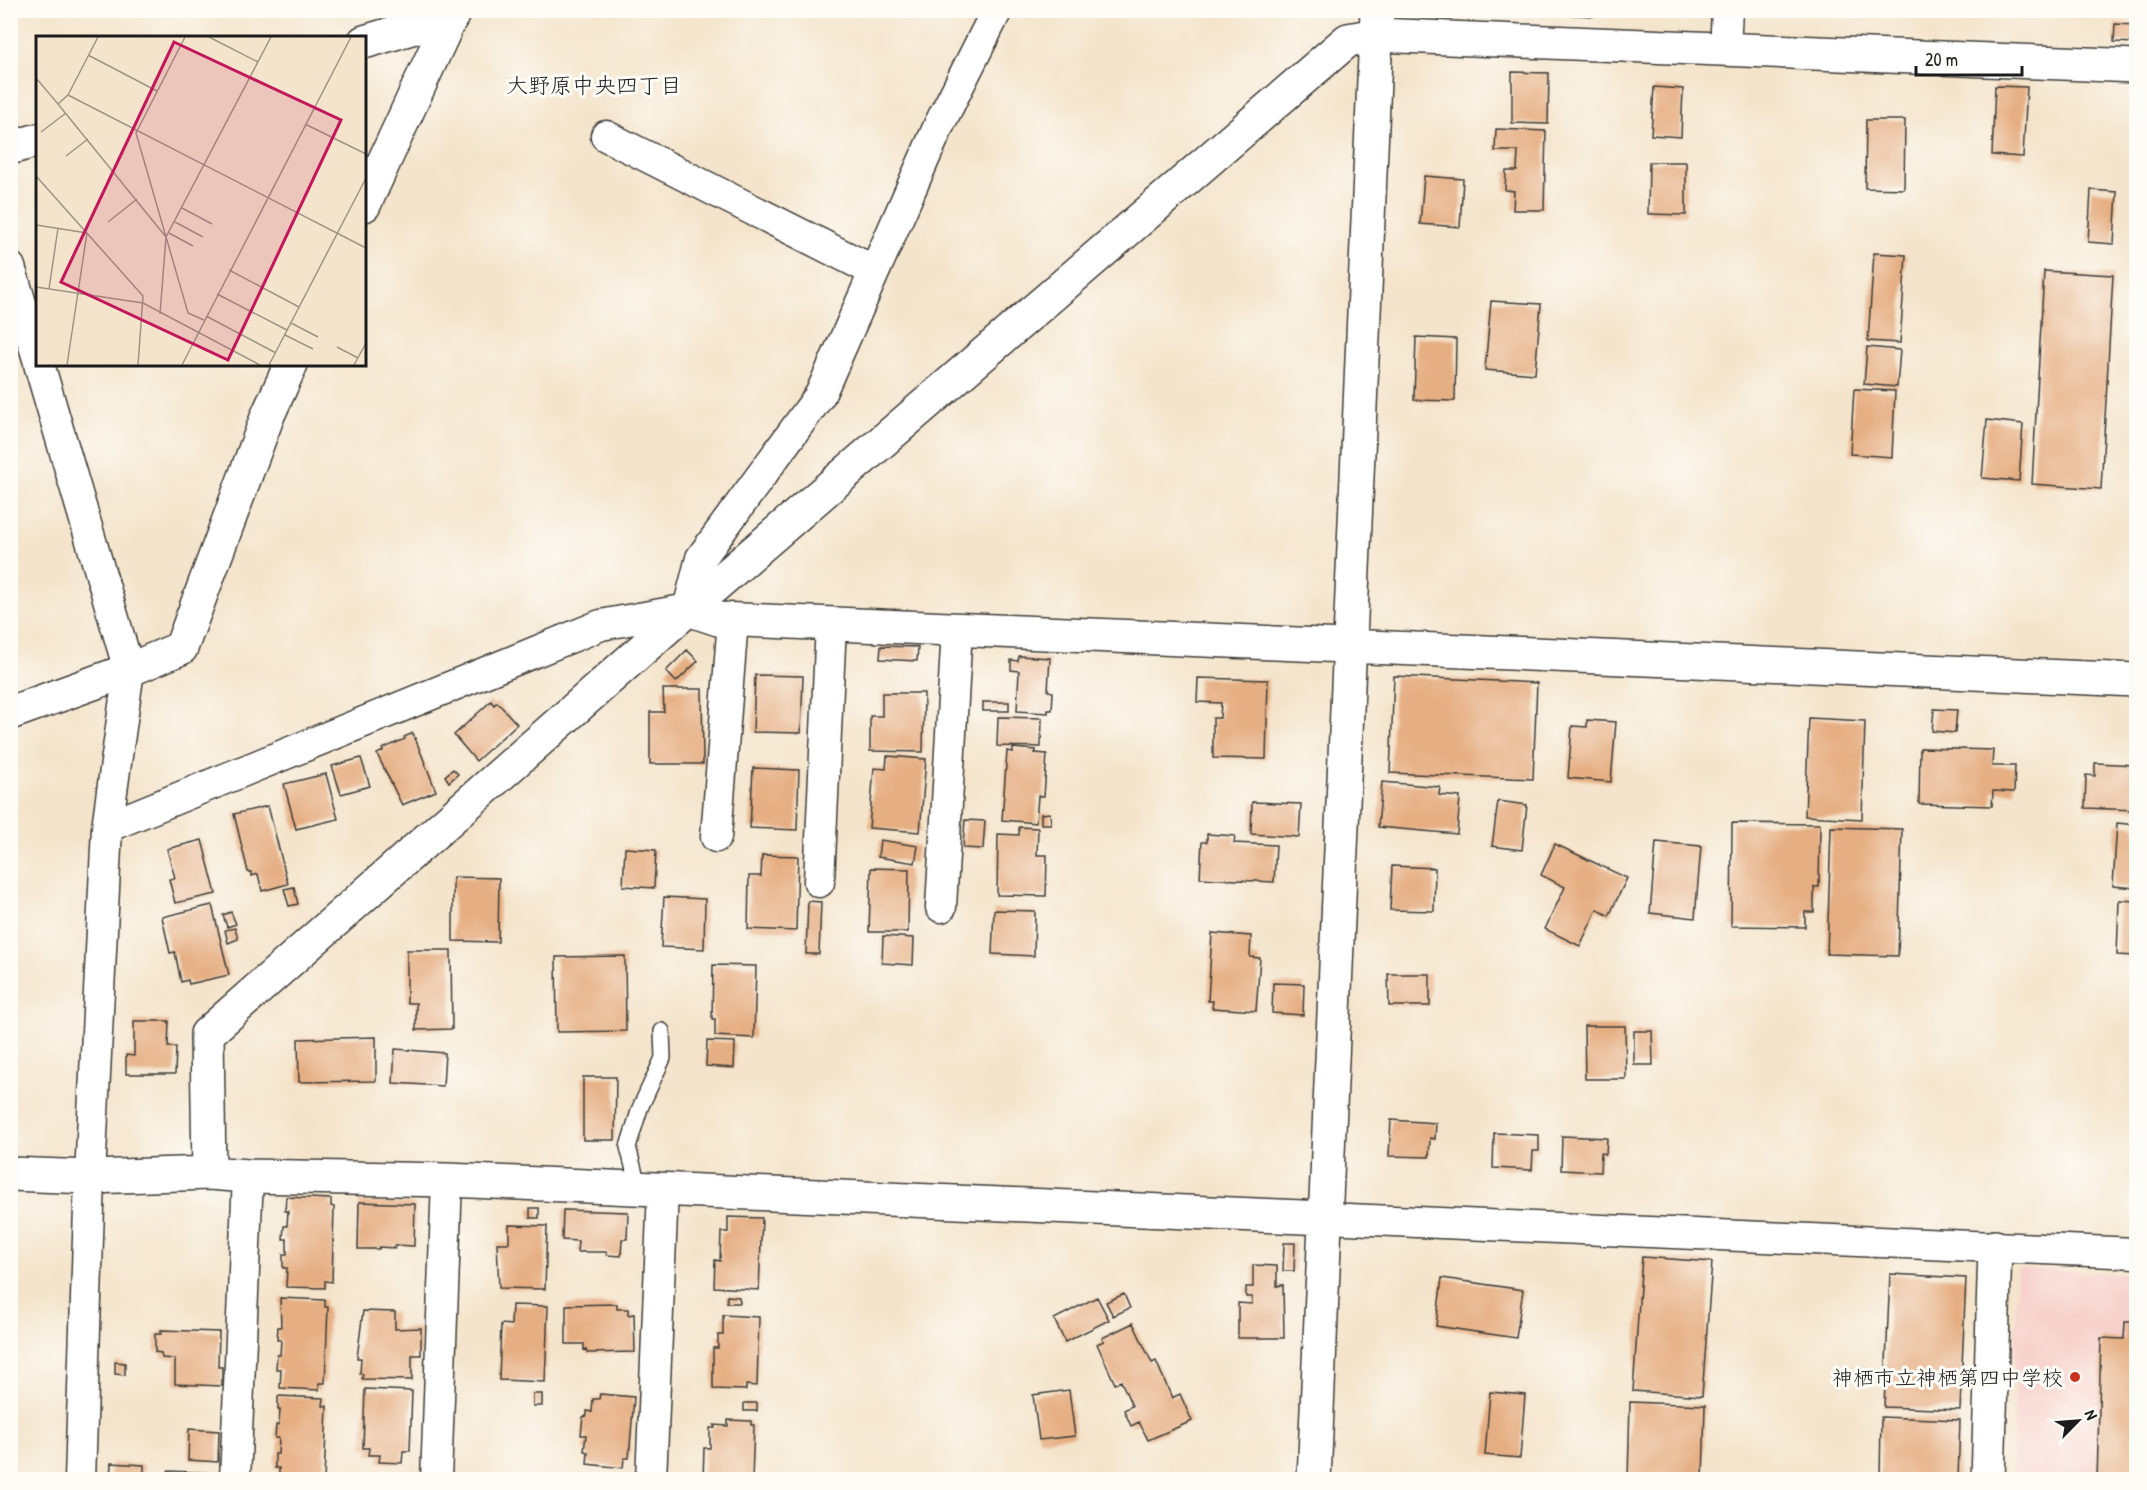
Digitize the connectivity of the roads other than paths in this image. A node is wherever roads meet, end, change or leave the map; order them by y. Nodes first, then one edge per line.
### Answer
1 (997, 10) edge
2 (1728, 10) edge
3 (452, 12) edge
4 (1377, 23) edge
5 (366, 41) edge
6 (1725, 49) junction
7 (2136, 66) edge
8 (606, 136) dead end
9 (36, 141) edge
10 (10, 148) edge
11 (366, 201) edge
12 (10, 267) edge
13 (874, 271) junction
14 (36, 352) edge
15 (40, 366) edge
16 (290, 366) edge
17 (688, 609) junction
18 (733, 620) junction
19 (831, 624) junction
20 (957, 629) junction
21 (1349, 646) junction
22 (129, 670) junction
23 (2136, 680) edge
24 (10, 713) edge
25 (107, 827) junction
26 (716, 837) dead end
27 (819, 882) dead end
28 (940, 907) dead end
29 (662, 1031) dead end
30 (209, 1173) junction
31 (10, 1174) edge
32 (248, 1176) junction
33 (90, 1177) junction
34 (447, 1180) junction
35 (651, 1189) junction
36 (1325, 1218) junction
37 (1995, 1247) junction
38 (2136, 1253) edge
39 (80, 1479) edge
40 (235, 1479) edge
41 (436, 1479) edge
42 (651, 1479) edge
43 (1314, 1479) edge
44 (1988, 1479) edge

1 - 13 street
2 - 6 street
3 - 5 street
3 - 11 street
4 - 6 street
4 - 17 street
4 - 21 street
6 - 7 street
8 - 13 street
9 - 10 street
12 - 14 street
13 - 17 street
15 - 22 street
16 - 22 street
17 - 18 street
17 - 25 street
17 - 30 street
18 - 19 street
18 - 26 street
19 - 20 street
19 - 27 street
20 - 21 street
20 - 28 street
21 - 23 street
21 - 36 street
22 - 24 street
22 - 25 street
25 - 33 street
29 - 35 lane
30 - 32 street
30 - 33 street
31 - 33 street
32 - 34 street
32 - 40 street
33 - 39 street
34 - 35 street
34 - 41 street
35 - 36 street
35 - 42 street
36 - 37 street
36 - 43 street
37 - 38 street
37 - 44 street

